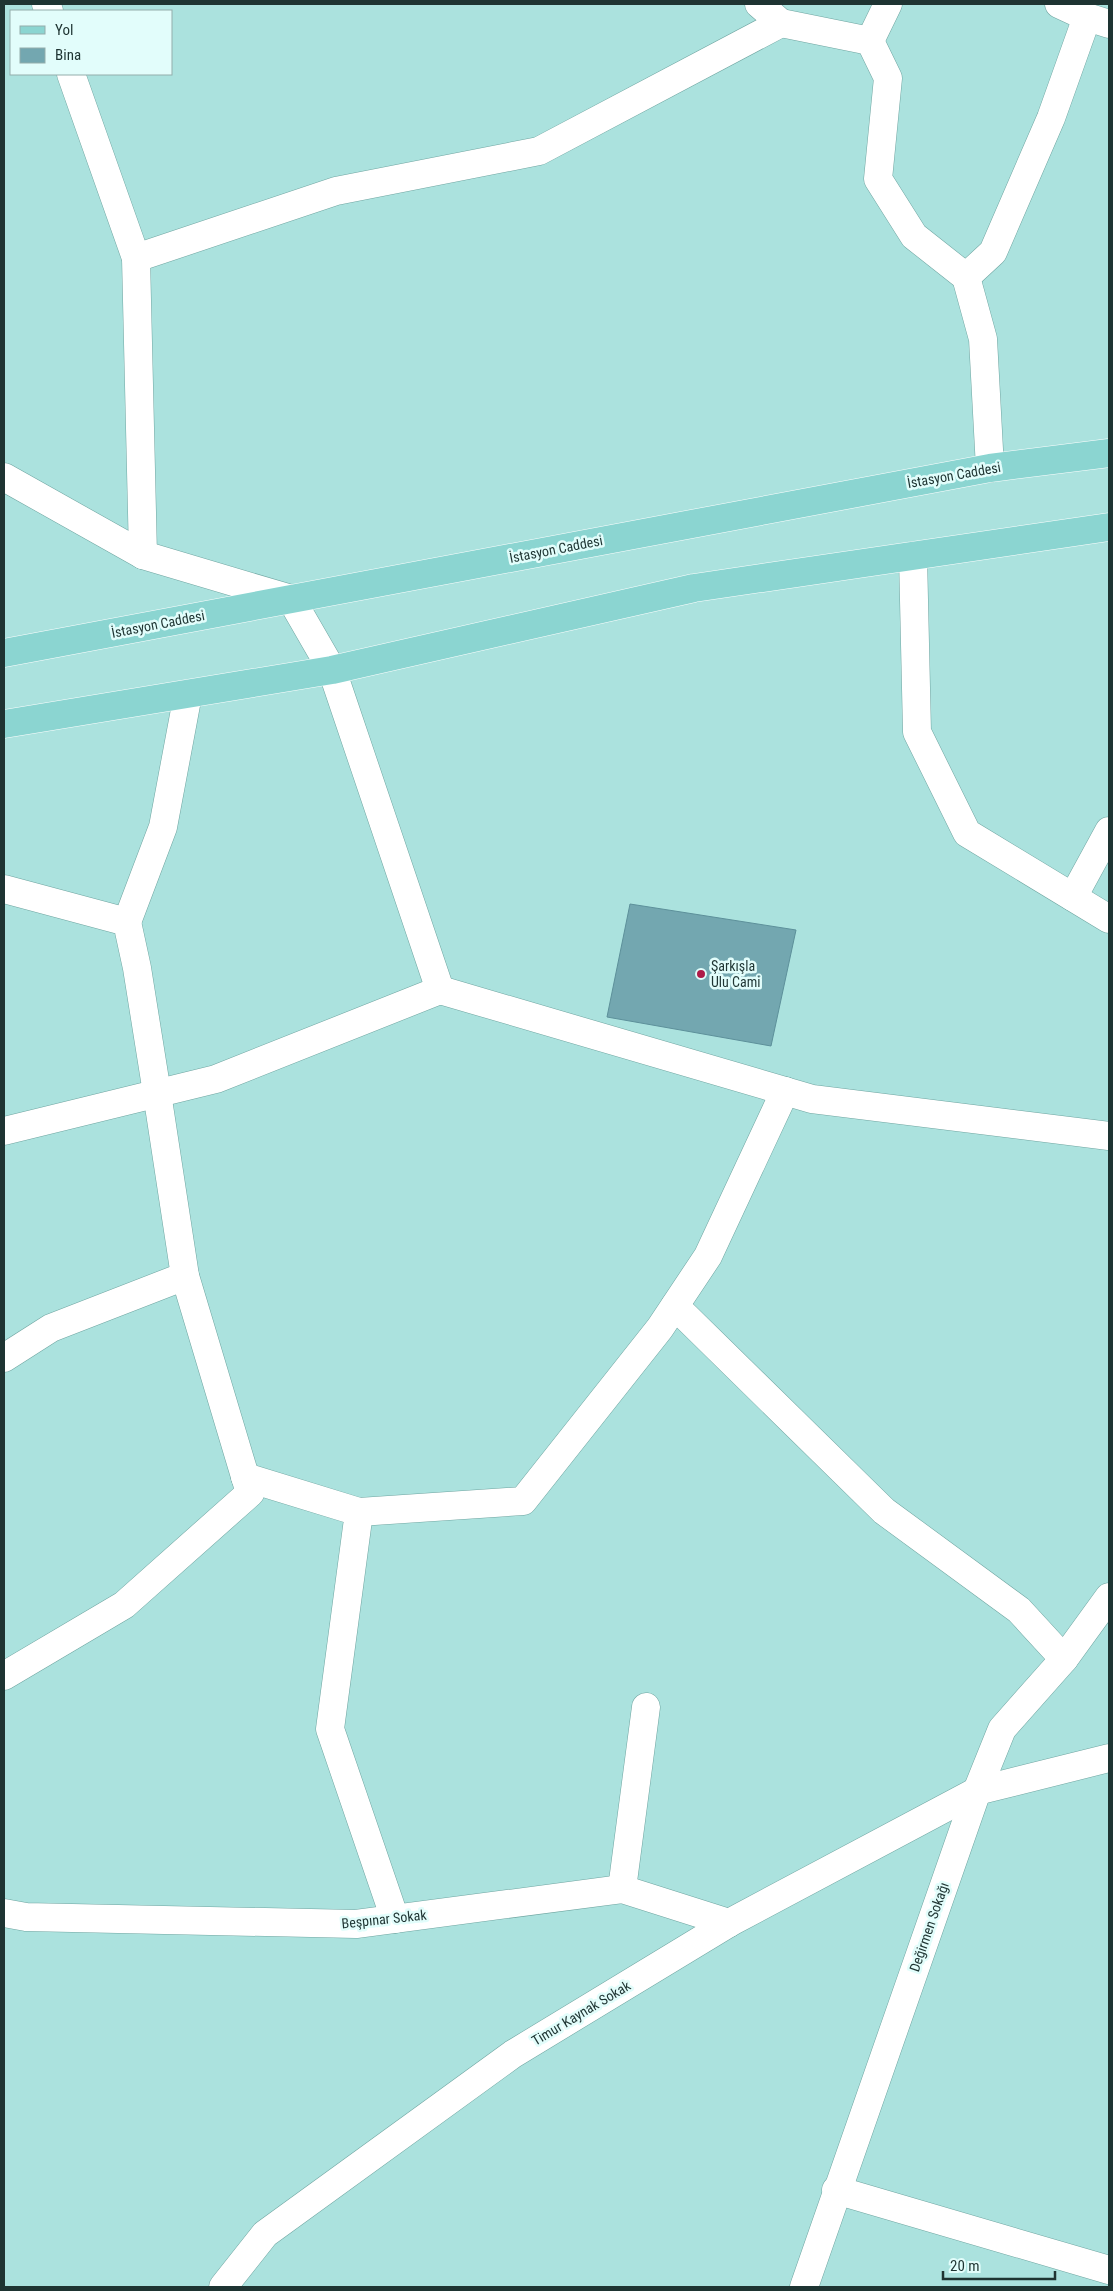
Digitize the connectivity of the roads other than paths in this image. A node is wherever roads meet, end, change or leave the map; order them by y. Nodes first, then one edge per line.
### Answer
1 (759, 4) edge
2 (888, 4) edge
3 (1059, 4) edge
4 (1098, 21) edge
5 (780, 23) junction
6 (870, 42) junction
7 (71, 75) edge
8 (136, 258) junction
9 (966, 277) junction
10 (1109, 453) edge
11 (990, 468) junction
12 (4, 477) edge
13 (1109, 528) edge
14 (143, 555) junction
15 (913, 556) junction
16 (290, 599) junction
17 (4, 653) edge
18 (332, 670) junction
19 (188, 694) junction
20 (4, 724) edge
21 (1109, 831) edge
22 (4, 889) edge
23 (1072, 897) junction
24 (1109, 920) edge
25 (127, 922) junction
26 (440, 990) junction
27 (785, 1091) junction
28 (157, 1093) junction
29 (4, 1131) edge
30 (1109, 1136) edge
31 (185, 1276) junction
32 (675, 1306) junction
33 (4, 1358) edge
34 (245, 1477) junction
35 (359, 1512) junction
36 (1109, 1597) edge
37 (1064, 1659) junction
38 (4, 1676) edge
39 (646, 1707) dead end
40 (1109, 1758) edge
41 (977, 1791) junction
42 (622, 1889) junction
43 (4, 1912) edge
44 (395, 1918) junction
45 (729, 1923) junction
46 (836, 2190) junction
47 (1109, 2270) edge
48 (223, 2287) edge
49 (804, 2287) edge

1 - 5 street
2 - 6 street
3 - 4 street
4 - 9 street
5 - 6 street
5 - 8 street
6 - 9 street
7 - 8 street
8 - 14 street
9 - 11 street
10 - 11 main road, İstasyon Caddesi
11 - 16 main road, İstasyon Caddesi
12 - 14 street
13 - 15 main road
14 - 16 street
15 - 18 main road
15 - 23 street
16 - 17 main road, İstasyon Caddesi
16 - 18 street
18 - 19 main road
18 - 26 street
19 - 20 main road
19 - 25 street
21 - 23 street
22 - 25 street
23 - 24 street
25 - 28 street
26 - 27 street
26 - 28 street
27 - 30 street
27 - 32 street
28 - 29 street
28 - 31 street
31 - 33 street
31 - 34 street
32 - 35 street
32 - 37 street
34 - 35 street
34 - 38 street
35 - 44 street
36 - 37 street, Değirmen Sokağı
37 - 41 street, Değirmen Sokağı
39 - 42 street
40 - 41 street, Timur Kaynak Sokak
41 - 45 street, Timur Kaynak Sokak
41 - 46 street, Değirmen Sokağı
42 - 44 street, Beşpınar Sokak
42 - 45 street, Beşpınar Sokak
43 - 44 street, Beşpınar Sokak
45 - 48 street, Timur Kaynak Sokak
46 - 47 street
46 - 49 street, Değirmen Sokağı

